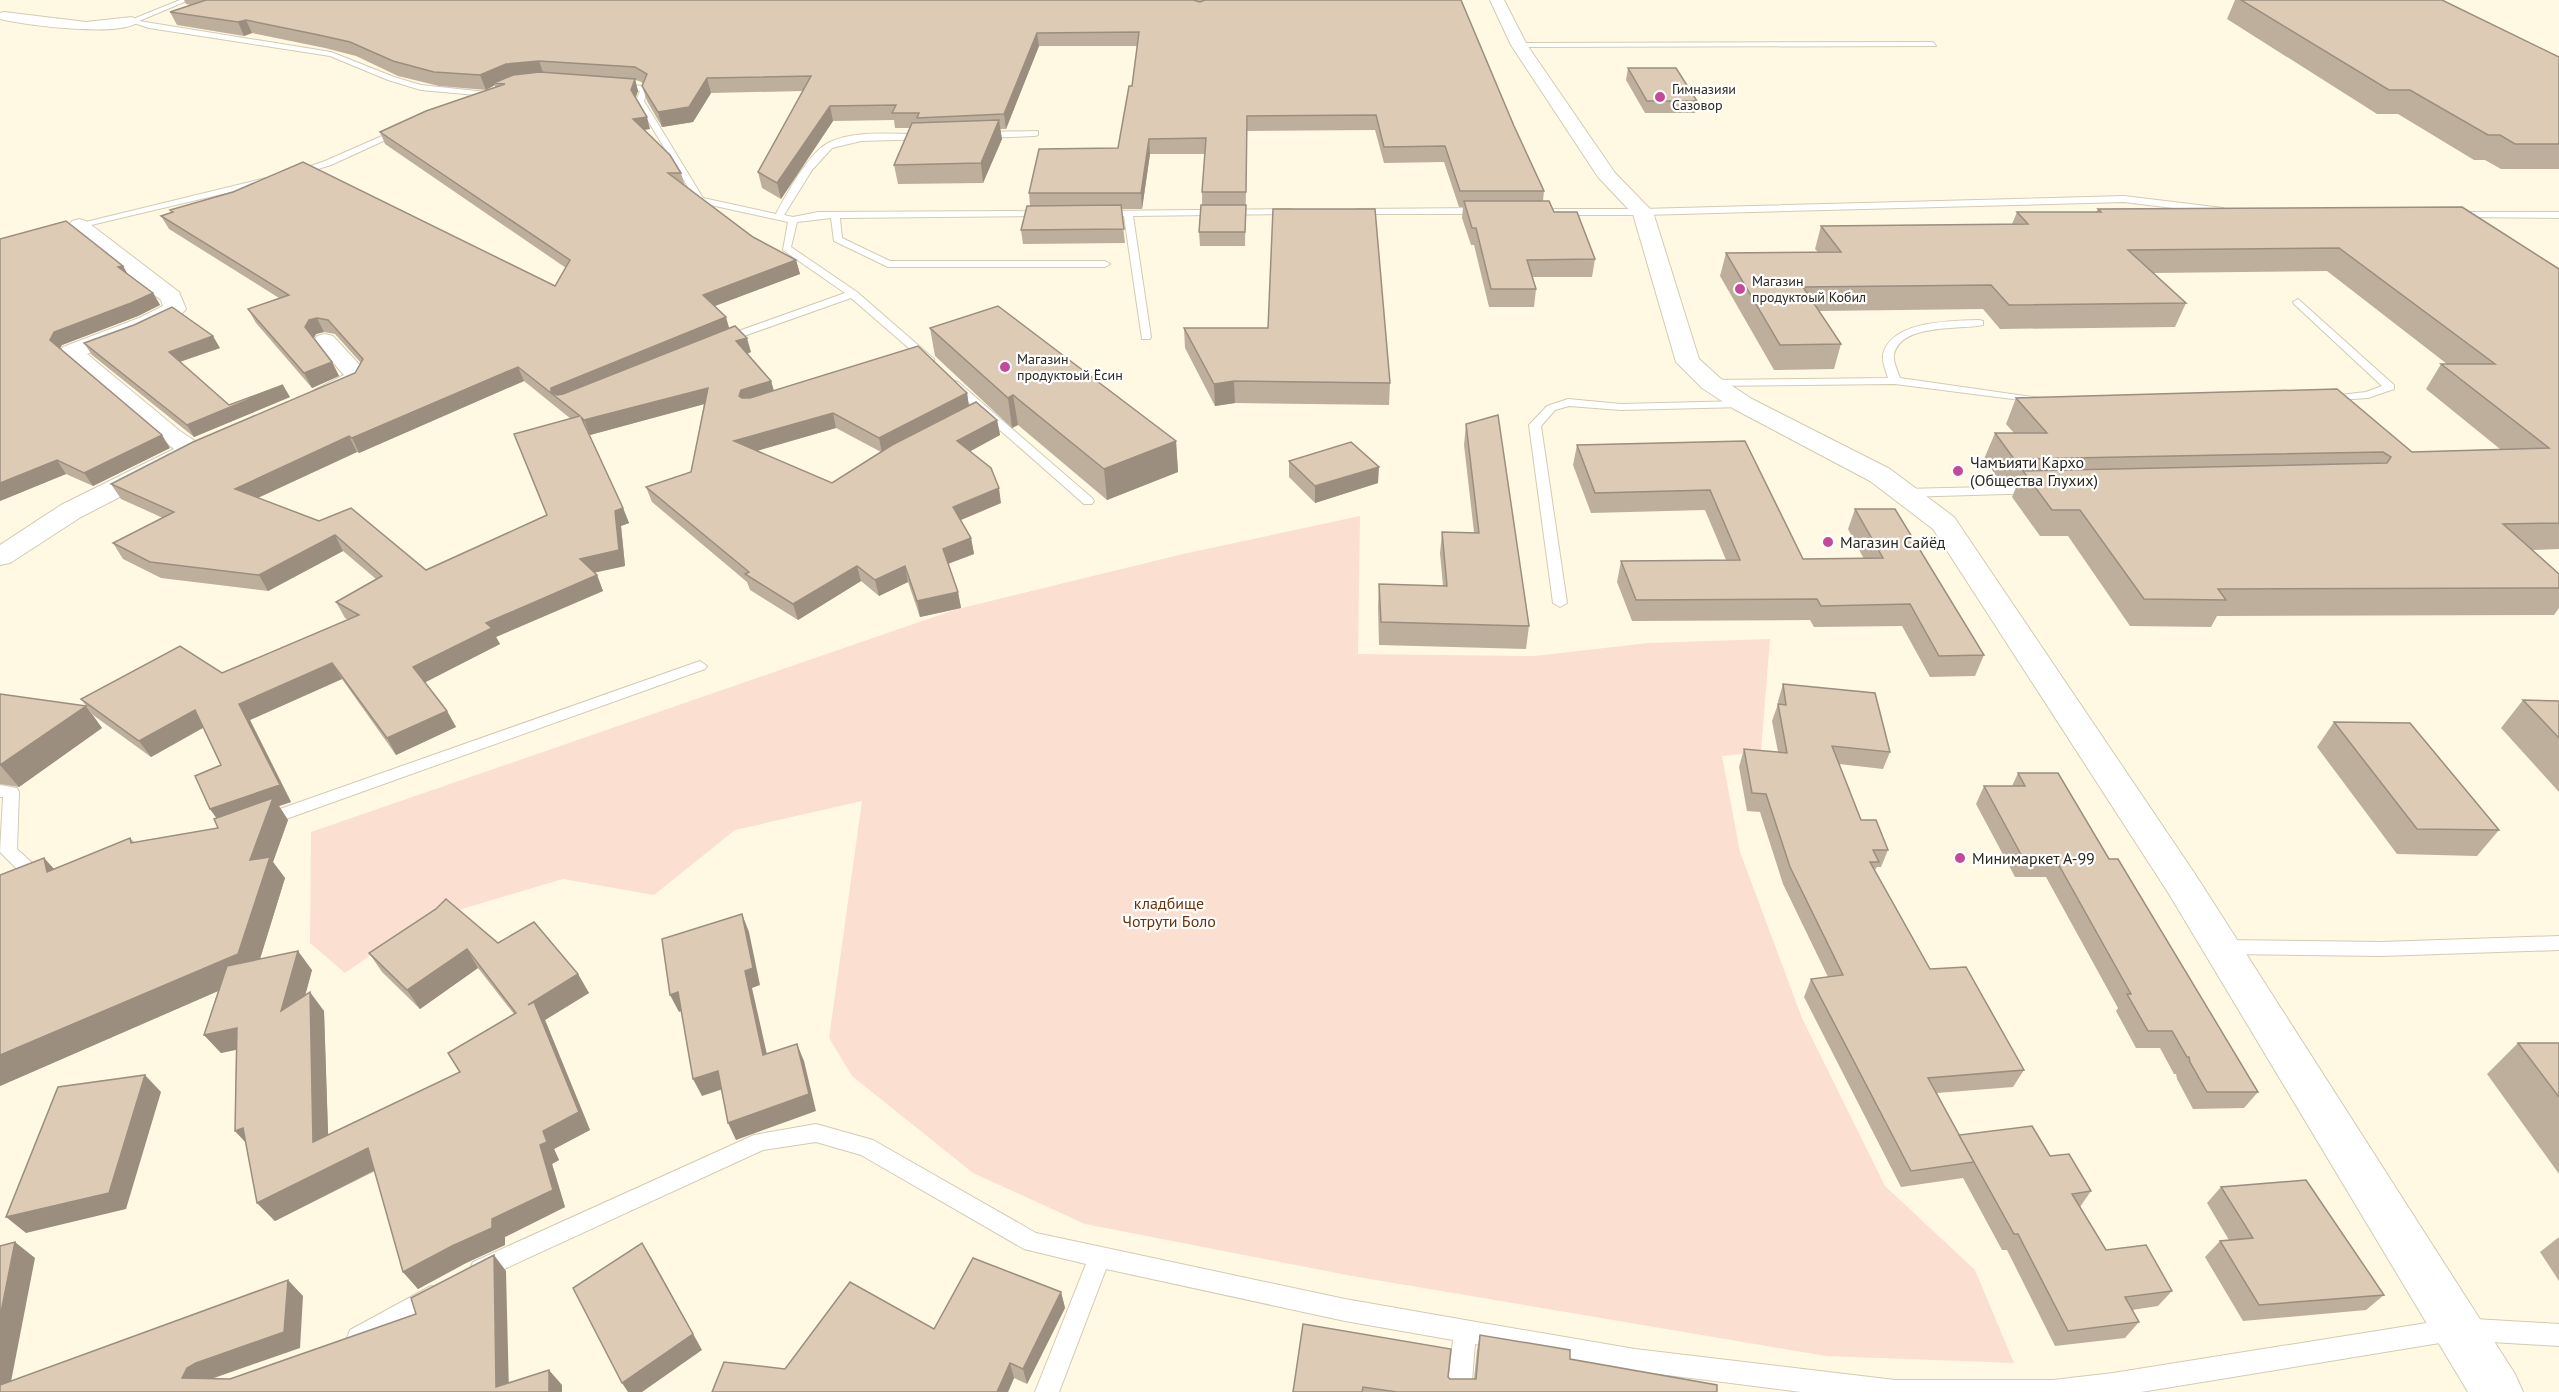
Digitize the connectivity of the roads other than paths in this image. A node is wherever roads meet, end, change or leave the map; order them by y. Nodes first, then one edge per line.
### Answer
1 (186, 0) edge
2 (1497, 0) edge
3 (4, 16) dead end
4 (132, 21) junction
5 (1933, 44) dead end
6 (1519, 45) junction
7 (613, 84) edge
8 (505, 86) edge
9 (487, 94) junction
10 (466, 103) edge
11 (413, 126) edge
12 (1035, 132) dead end
13 (976, 135) edge
14 (940, 136) edge
15 (283, 177) edge
16 (271, 180) edge
17 (1491, 211) edge
18 (1304, 212) edge
19 (1351, 212) edge
20 (1526, 212) edge
21 (1643, 212) junction
22 (1058, 213) edge
23 (1093, 213) edge
24 (1128, 213) junction
25 (2237, 213) edge
26 (2443, 214) edge
27 (835, 215) junction
28 (2559, 215) edge
29 (779, 217) junction
30 (793, 220) junction
31 (68, 228) joint
32 (1105, 264) dead end
33 (853, 294) junction
34 (2298, 302) dead end
35 (1979, 322) dead end
36 (1146, 337) dead end
37 (325, 341) dead end
38 (716, 342) edge
39 (1895, 381) junction
40 (1711, 383) junction
41 (2315, 400) edge
42 (1743, 404) junction
43 (2056, 404) edge
44 (298, 405) edge
45 (2046, 490) edge
46 (1903, 493) junction
47 (1088, 501) dead end
48 (0, 557) edge
49 (1560, 603) dead end
50 (700, 666) dead end
51 (0, 792) edge
52 (247, 826) edge
53 (18, 883) edge
54 (2559, 943) edge
55 (2221, 946) junction
56 (1100, 1257) junction
57 (2458, 1329) junction
58 (1465, 1331) junction
59 (2559, 1335) edge
60 (341, 1347) edge
61 (1047, 1392) edge
62 (1459, 1392) edge
63 (2053, 1392) edge
64 (2497, 1392) edge

1 - 4 lane
2 - 6 street
3 - 4 street
4 - 9 lane
5 - 6 lane
6 - 21 street
7 - 29 lane
8 - 9 lane
9 - 10 lane
11 - 15 lane
12 - 13 lane
14 - 29 lane
16 - 31 lane
17 - 19 lane
18 - 24 lane
20 - 21 lane
21 - 25 lane
21 - 40 street
22 - 27 lane
23 - 24 lane
24 - 36 lane
26 - 28 lane
27 - 30 lane
27 - 32 lane
29 - 30 lane
30 - 33 lane
31 - 48 street
33 - 38 lane
33 - 47 lane
34 - 41 lane
35 - 39 lane
37 - 44 street
39 - 40 lane
39 - 43 lane
40 - 42 street
42 - 46 street
42 - 49 lane
45 - 46 lane
46 - 55 street
50 - 52 lane
51 - 53 lane
54 - 55 lane
55 - 57 street
56 - 58 lane
56 - 60 lane
56 - 61 lane
57 - 59 lane
57 - 63 lane
57 - 64 street
58 - 62 lane
58 - 63 lane

